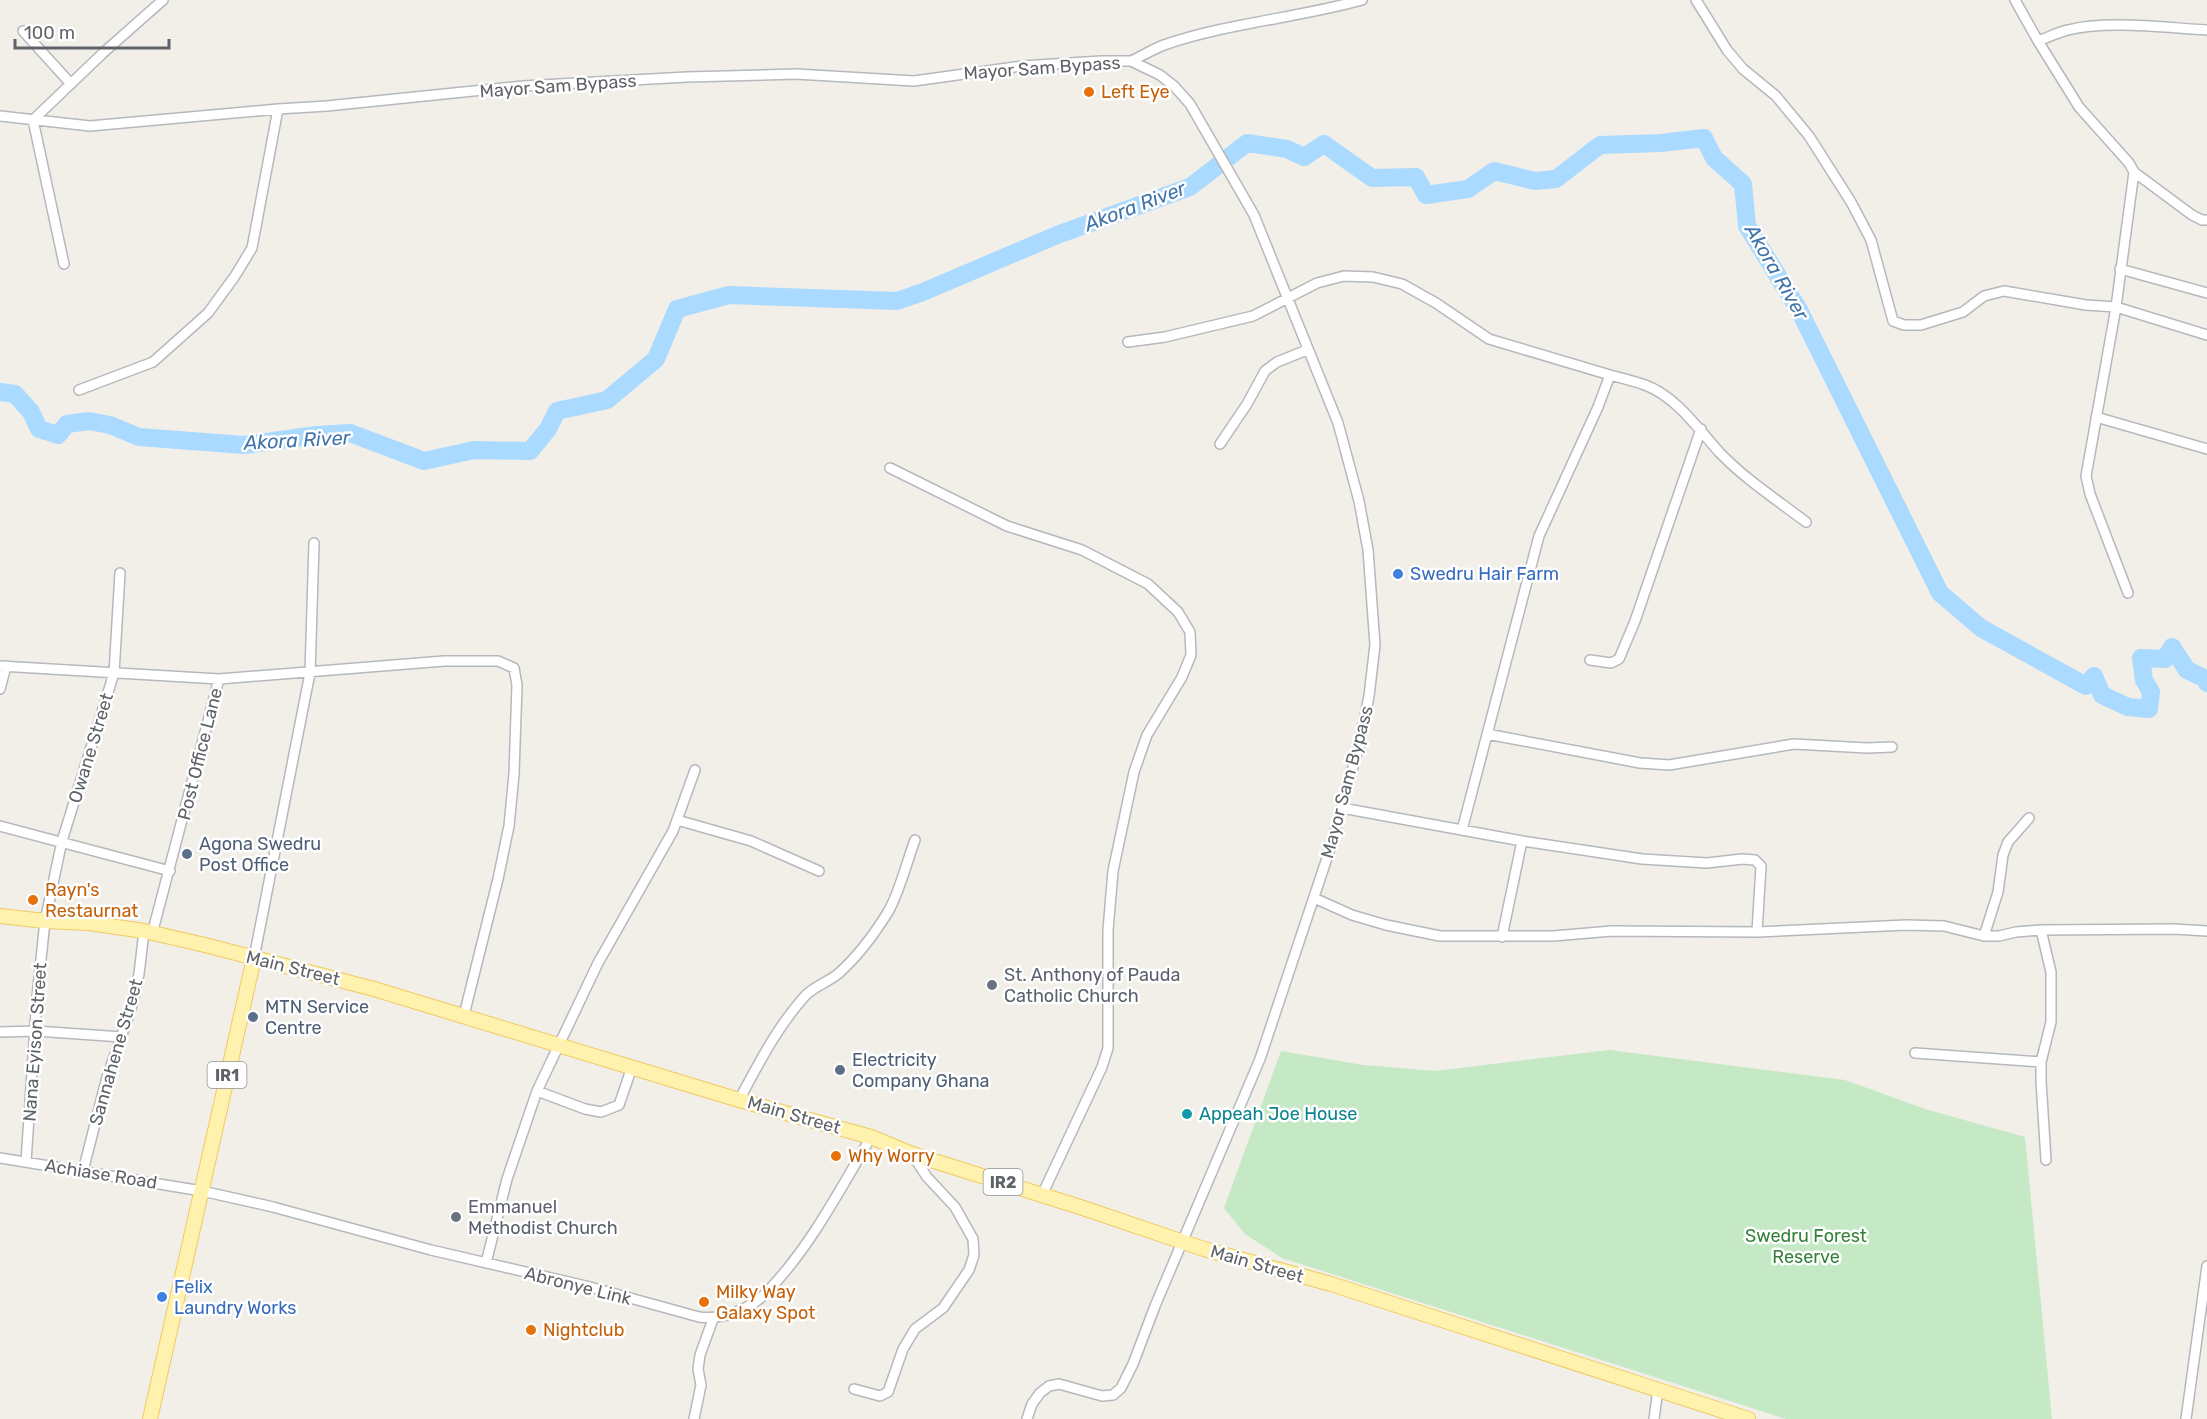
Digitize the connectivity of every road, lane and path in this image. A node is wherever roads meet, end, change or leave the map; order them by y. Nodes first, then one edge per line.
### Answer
1 (164, 0) edge
2 (1362, 0) edge
3 (1696, 0) edge
4 (2015, 0) edge
5 (2207, 30) edge
6 (23, 31) dead end
7 (2038, 41) junction
8 (1131, 61) junction
9 (71, 84) junction
10 (278, 109) junction
11 (0, 116) edge
12 (33, 120) junction
13 (2134, 172) junction
14 (2207, 220) edge
15 (64, 264) dead end
16 (2120, 269) junction
17 (2207, 293) edge
18 (1288, 298) junction
19 (2116, 307) junction
20 (2207, 335) edge
21 (1128, 342) dead end
22 (1307, 350) junction
23 (1610, 375) junction
24 (79, 390) dead end
25 (2096, 417) junction
26 (1701, 429) junction
27 (1220, 444) dead end
28 (2207, 449) edge
29 (890, 468) dead end
30 (1806, 522) dead end
31 (314, 543) dead end
32 (120, 573) dead end
33 (2128, 593) dead end
34 (1590, 660) dead end
35 (3, 666) edge
36 (114, 673) junction
37 (310, 673) junction
38 (219, 679) junction
39 (0, 689) edge
40 (1487, 734) junction
41 (1892, 747) dead end
42 (695, 770) dead end
43 (1342, 808) junction
44 (2029, 819) dead end
45 (677, 820) junction
46 (0, 826) edge
47 (1462, 830) junction
48 (915, 840) dead end
49 (62, 841) junction
50 (1522, 841) junction
51 (170, 871) junction
52 (819, 871) dead end
53 (1314, 898) junction
54 (0, 916) edge
55 (45, 921) junction
56 (2040, 930) junction
57 (2207, 931) edge
58 (1757, 932) junction
59 (148, 933) junction
60 (1984, 936) junction
61 (1502, 937) junction
62 (254, 958) junction
63 (464, 1015) junction
64 (36, 1031) junction
65 (0, 1032) edge
66 (122, 1037) junction
67 (558, 1044) junction
68 (1915, 1053) dead end
69 (2042, 1062) junction
70 (632, 1067) junction
71 (537, 1091) junction
72 (739, 1100) junction
73 (871, 1137) junction
74 (912, 1154) junction
75 (0, 1158) edge
76 (2046, 1160) dead end
77 (26, 1162) junction
78 (83, 1172) junction
79 (202, 1191) junction
80 (1042, 1195) junction
81 (1183, 1241) junction
82 (486, 1263) junction
83 (2207, 1266) edge
84 (713, 1319) junction
85 (854, 1389) dead end
86 (1658, 1389) junction
87 (150, 1419) edge
88 (694, 1419) edge
89 (1027, 1419) edge
90 (1654, 1419) edge
91 (1748, 1419) edge
92 (2186, 1419) edge

1 - 9 street
2 - 8 street
3 - 19 street
4 - 7 street
5 - 7 street
6 - 9 street
7 - 13 street
8 - 10 street, Mayor Sam Bypass
8 - 18 street, Mayor Sam Bypass
9 - 12 street
10 - 12 street, Mayor Sam Bypass
10 - 24 street
11 - 12 street, Mayor Sam Bypass
12 - 15 street
13 - 14 street
13 - 16 street
16 - 17 street
16 - 19 street
18 - 21 street
18 - 22 street, Mayor Sam Bypass
18 - 23 street
19 - 20 street
19 - 25 street
22 - 27 street
22 - 43 street, Mayor Sam Bypass
23 - 26 street
23 - 40 street
25 - 28 street
25 - 33 street
26 - 30 street
26 - 34 street
29 - 80 street
31 - 37 street
32 - 36 street, Owane Street
35 - 36 street
35 - 39 street
36 - 38 street
36 - 49 street, Owane Street
37 - 38 street
37 - 62 street
37 - 63 street
38 - 51 street, Post Office Lane
40 - 41 street
40 - 47 street
42 - 45 street
43 - 47 street
43 - 53 street, Mayor Sam Bypass
44 - 60 street
45 - 52 street
45 - 67 street
46 - 49 street
47 - 50 street
48 - 72 street
49 - 51 street
49 - 55 street, Owane Street
50 - 58 street
50 - 61 street
51 - 59 street, Post Office Lane
53 - 61 street
53 - 81 street, Mayor Sam Bypass
54 - 55 main road, Main Street
55 - 59 main road, Main Street
55 - 64 street, Nana Eyison Street
56 - 57 street
56 - 60 street
56 - 69 street
58 - 60 street
58 - 61 street
59 - 62 main road, Main Street
59 - 66 street, Sannahene Street
62 - 63 main road, Main Street / IR2
62 - 79 main road, IR1
63 - 67 main road, Main Street / IR2
64 - 65 street
64 - 66 street
64 - 77 street, Nana Eyison Street
66 - 78 street, Sannahene Street
67 - 70 main road, Main Street / IR2
67 - 71 street
68 - 69 street
69 - 76 street
70 - 71 street
70 - 72 main road, Main Street / IR2
71 - 82 street
72 - 73 main road, Main Street / IR2
73 - 74 main road, Main Street / IR2
73 - 84 street
74 - 80 main road, Main Street / IR2
74 - 85 street
75 - 77 street, Achiase Road
77 - 78 street, Achiase Road
78 - 79 street, Achiase Road
79 - 82 street, Abronye Link
79 - 87 main road, IR1
80 - 81 main road, Main Street / IR2
81 - 86 main road, Main Street / IR2
81 - 89 street, Mayor Sam Bypass
82 - 84 street, Abronye Link
83 - 92 street
84 - 88 street
86 - 90 street
86 - 91 main road, Main Street / IR2

